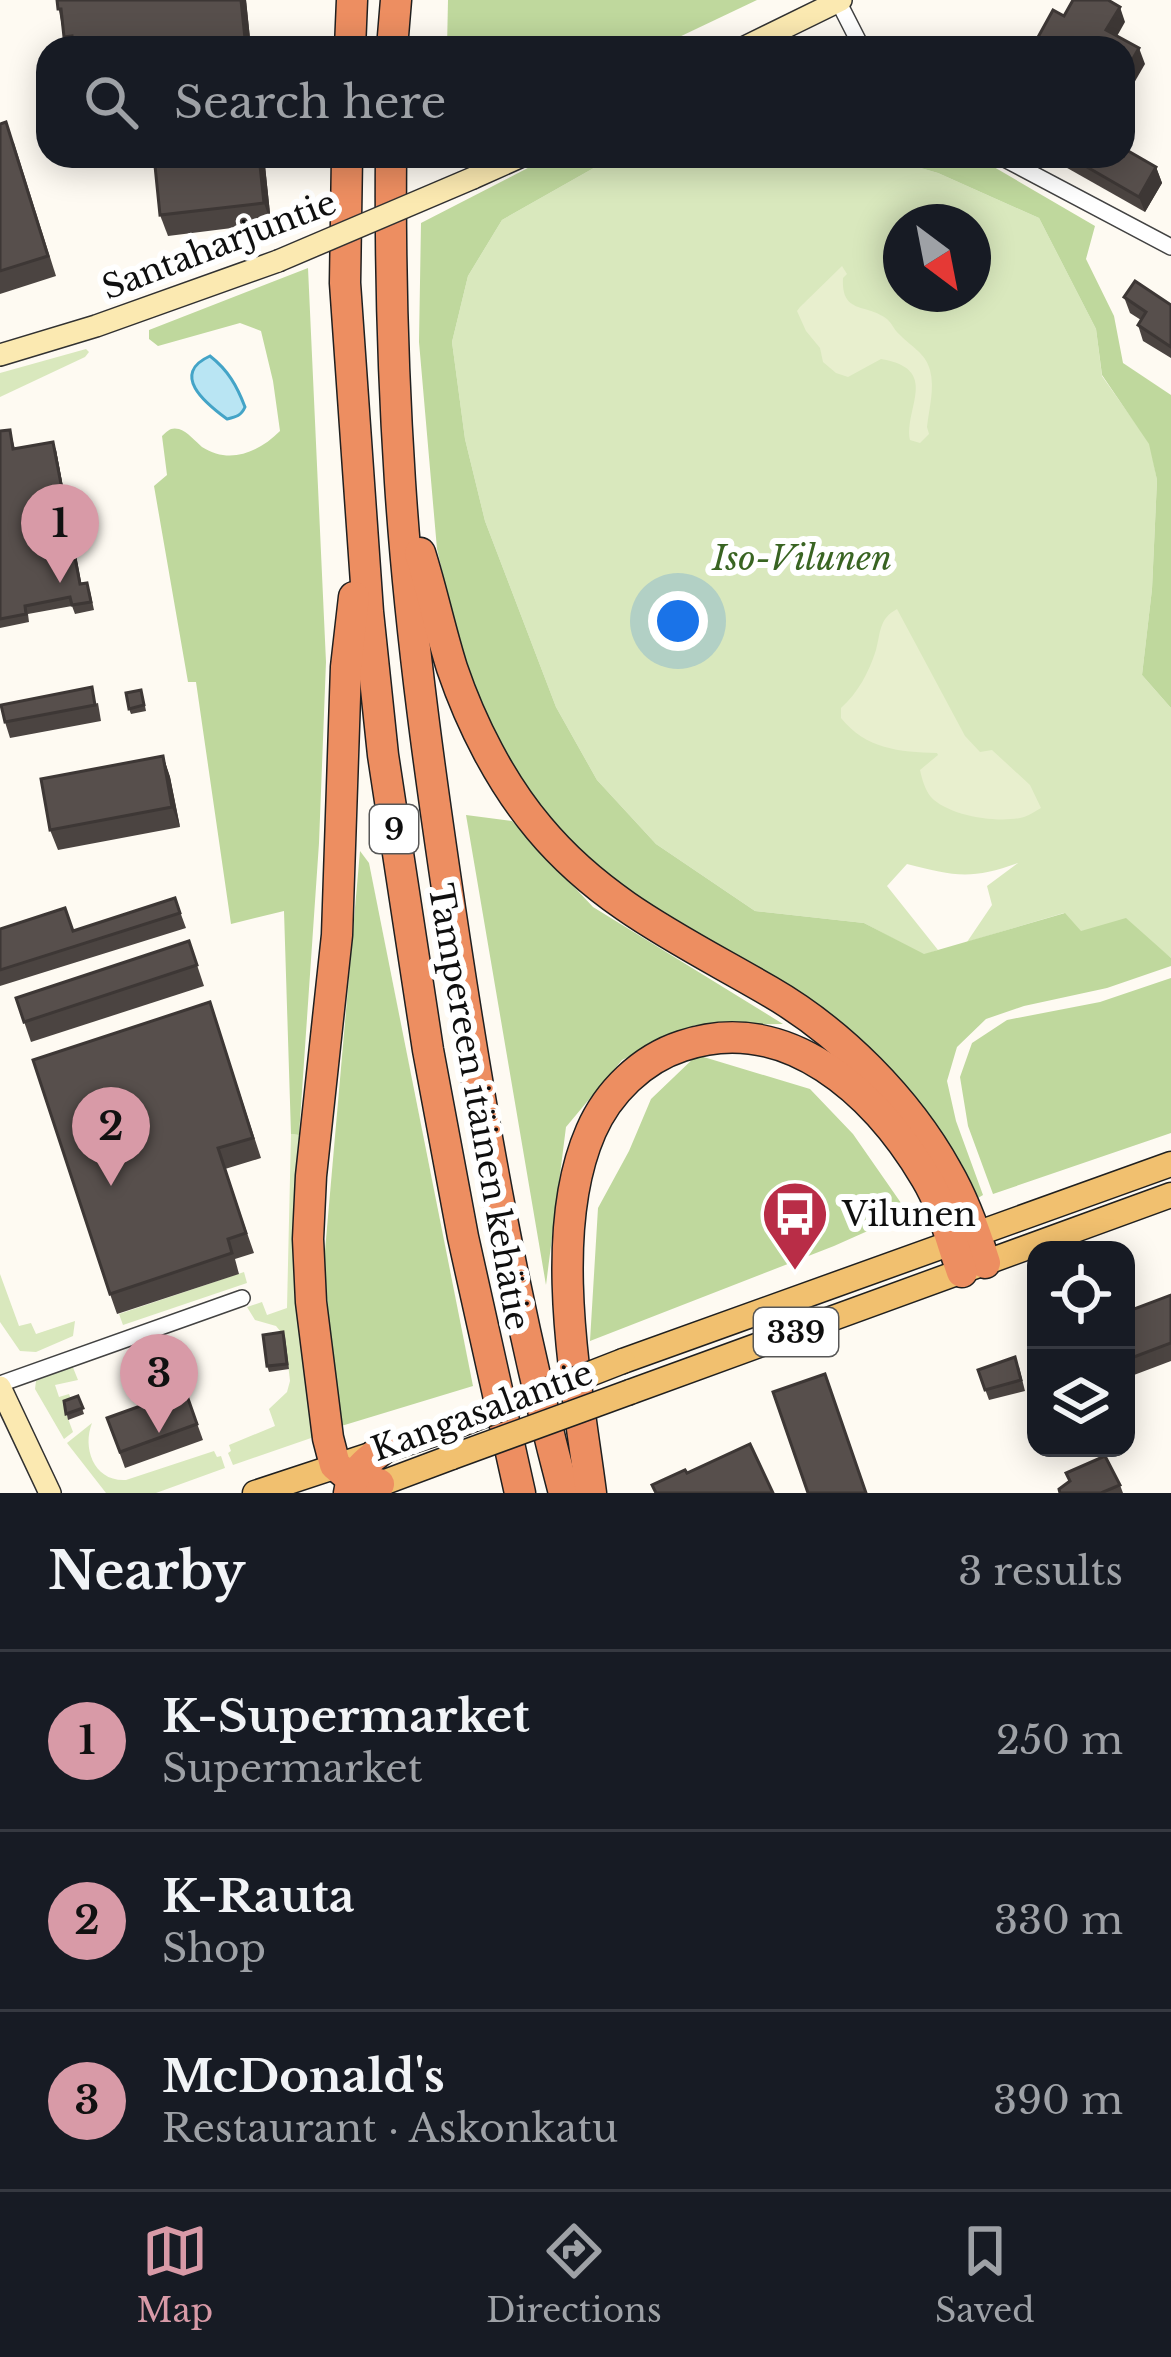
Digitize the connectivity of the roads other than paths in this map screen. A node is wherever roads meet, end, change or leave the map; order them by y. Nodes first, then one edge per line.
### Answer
1 (352, 0) edge
2 (396, 0) edge
3 (840, 1) edge
4 (350, 36) edge
5 (393, 36) edge
6 (768, 36) edge
7 (856, 36) edge
8 (347, 168) edge
9 (391, 168) edge
10 (495, 168) edge
11 (1022, 168) edge
12 (1171, 247) edge
13 (0, 356) edge
14 (400, 484) junction
15 (361, 526) junction
16 (1171, 1164) edge
17 (1171, 1195) edge
18 (969, 1254) junction
19 (242, 1298) dead end
20 (0, 1386) edge
21 (8, 1421) edge
22 (384, 1448) joint
23 (354, 1483) edge
24 (50, 1493) edge
25 (255, 1493) edge
26 (520, 1493) edge
27 (564, 1493) edge
28 (591, 1493) edge

1 - 4 highway
2 - 5 highway
3 - 6 main road
3 - 7 street
8 - 15 highway, Tampereen itäinen kehätie / 9
9 - 14 highway, Tampereen itäinen kehätie / 9
10 - 13 main road, Santaharjuntie, bridge
11 - 12 street
14 - 18 highway
14 - 27 highway, Tampereen itäinen kehätie / 9
15 - 23 highway
15 - 26 highway, Tampereen itäinen kehätie / 9
16 - 18 main road, 339
17 - 18 main road, 339
18 - 22 main road, Kangasalantie / 339, bridge
18 - 23 main road, Kangasalantie / 339, bridge
18 - 28 highway
19 - 20 street
20 - 21 main road
21 - 24 main road
22 - 23 highway
23 - 25 main road, Kangasalantie / 339

